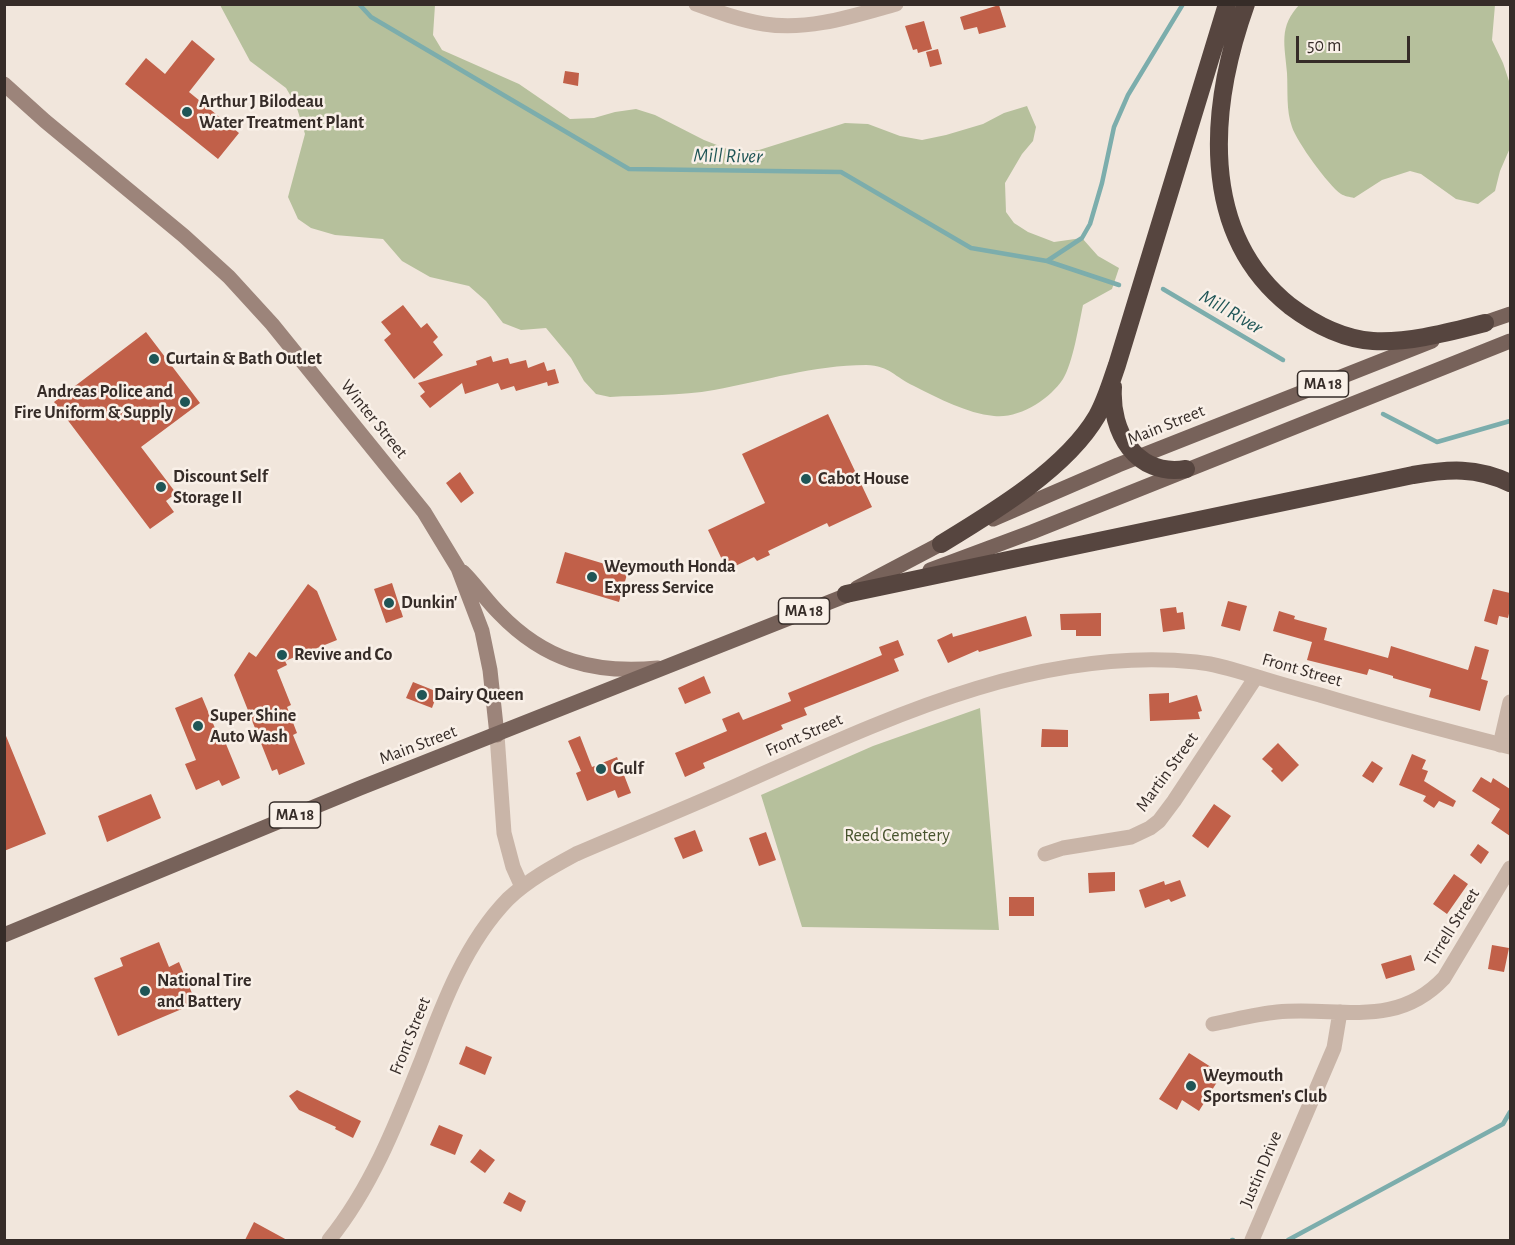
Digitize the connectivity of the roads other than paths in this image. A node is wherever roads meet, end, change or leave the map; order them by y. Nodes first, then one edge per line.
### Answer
1 (696, 4) edge
2 (896, 4) edge
3 (1227, 4) edge
4 (1246, 4) edge
5 (4, 84) edge
6 (1510, 314) edge
7 (1485, 323) junction
8 (1510, 341) edge
9 (1117, 365) junction
10 (1138, 458) junction
11 (1186, 469) junction
12 (1510, 483) edge
13 (940, 544) junction
14 (458, 568) junction
15 (846, 594) junction
16 (663, 668) junction
17 (1256, 677) junction
18 (1510, 702) edge
19 (497, 735) junction
20 (1505, 746) edge
21 (1045, 854) dead end
22 (1510, 868) edge
23 (522, 887) junction
24 (4, 935) edge
25 (1340, 1012) junction
26 (1213, 1024) dead end
27 (329, 1240) edge
28 (1252, 1240) edge

1 - 2 street
3 - 9 highway
4 - 7 highway
5 - 14 main road, Winter Street
6 - 7 main road, Main Street / MA 18
7 - 10 main road, Main Street / MA 18
8 - 11 main road, Main Street / MA 18
9 - 10 highway
9 - 13 highway
10 - 11 highway
10 - 13 main road, Main Street / MA 18
11 - 15 main road, Main Street / MA 18
12 - 15 highway
13 - 15 main road, Main Street / MA 18
14 - 16 main road
14 - 19 main road, Winter Street
15 - 16 main road, Main Street / MA 18
16 - 19 main road, Main Street / MA 18
17 - 20 street, Front Street
17 - 21 street, Martin Street
17 - 23 street, Front Street
18 - 20 street
19 - 23 street, Winter Street
19 - 24 main road, Main Street / MA 18
22 - 25 street, Tirrell Street
23 - 27 street, Front Street
25 - 26 street, Tirrell Street
25 - 28 street, Justin Drive

